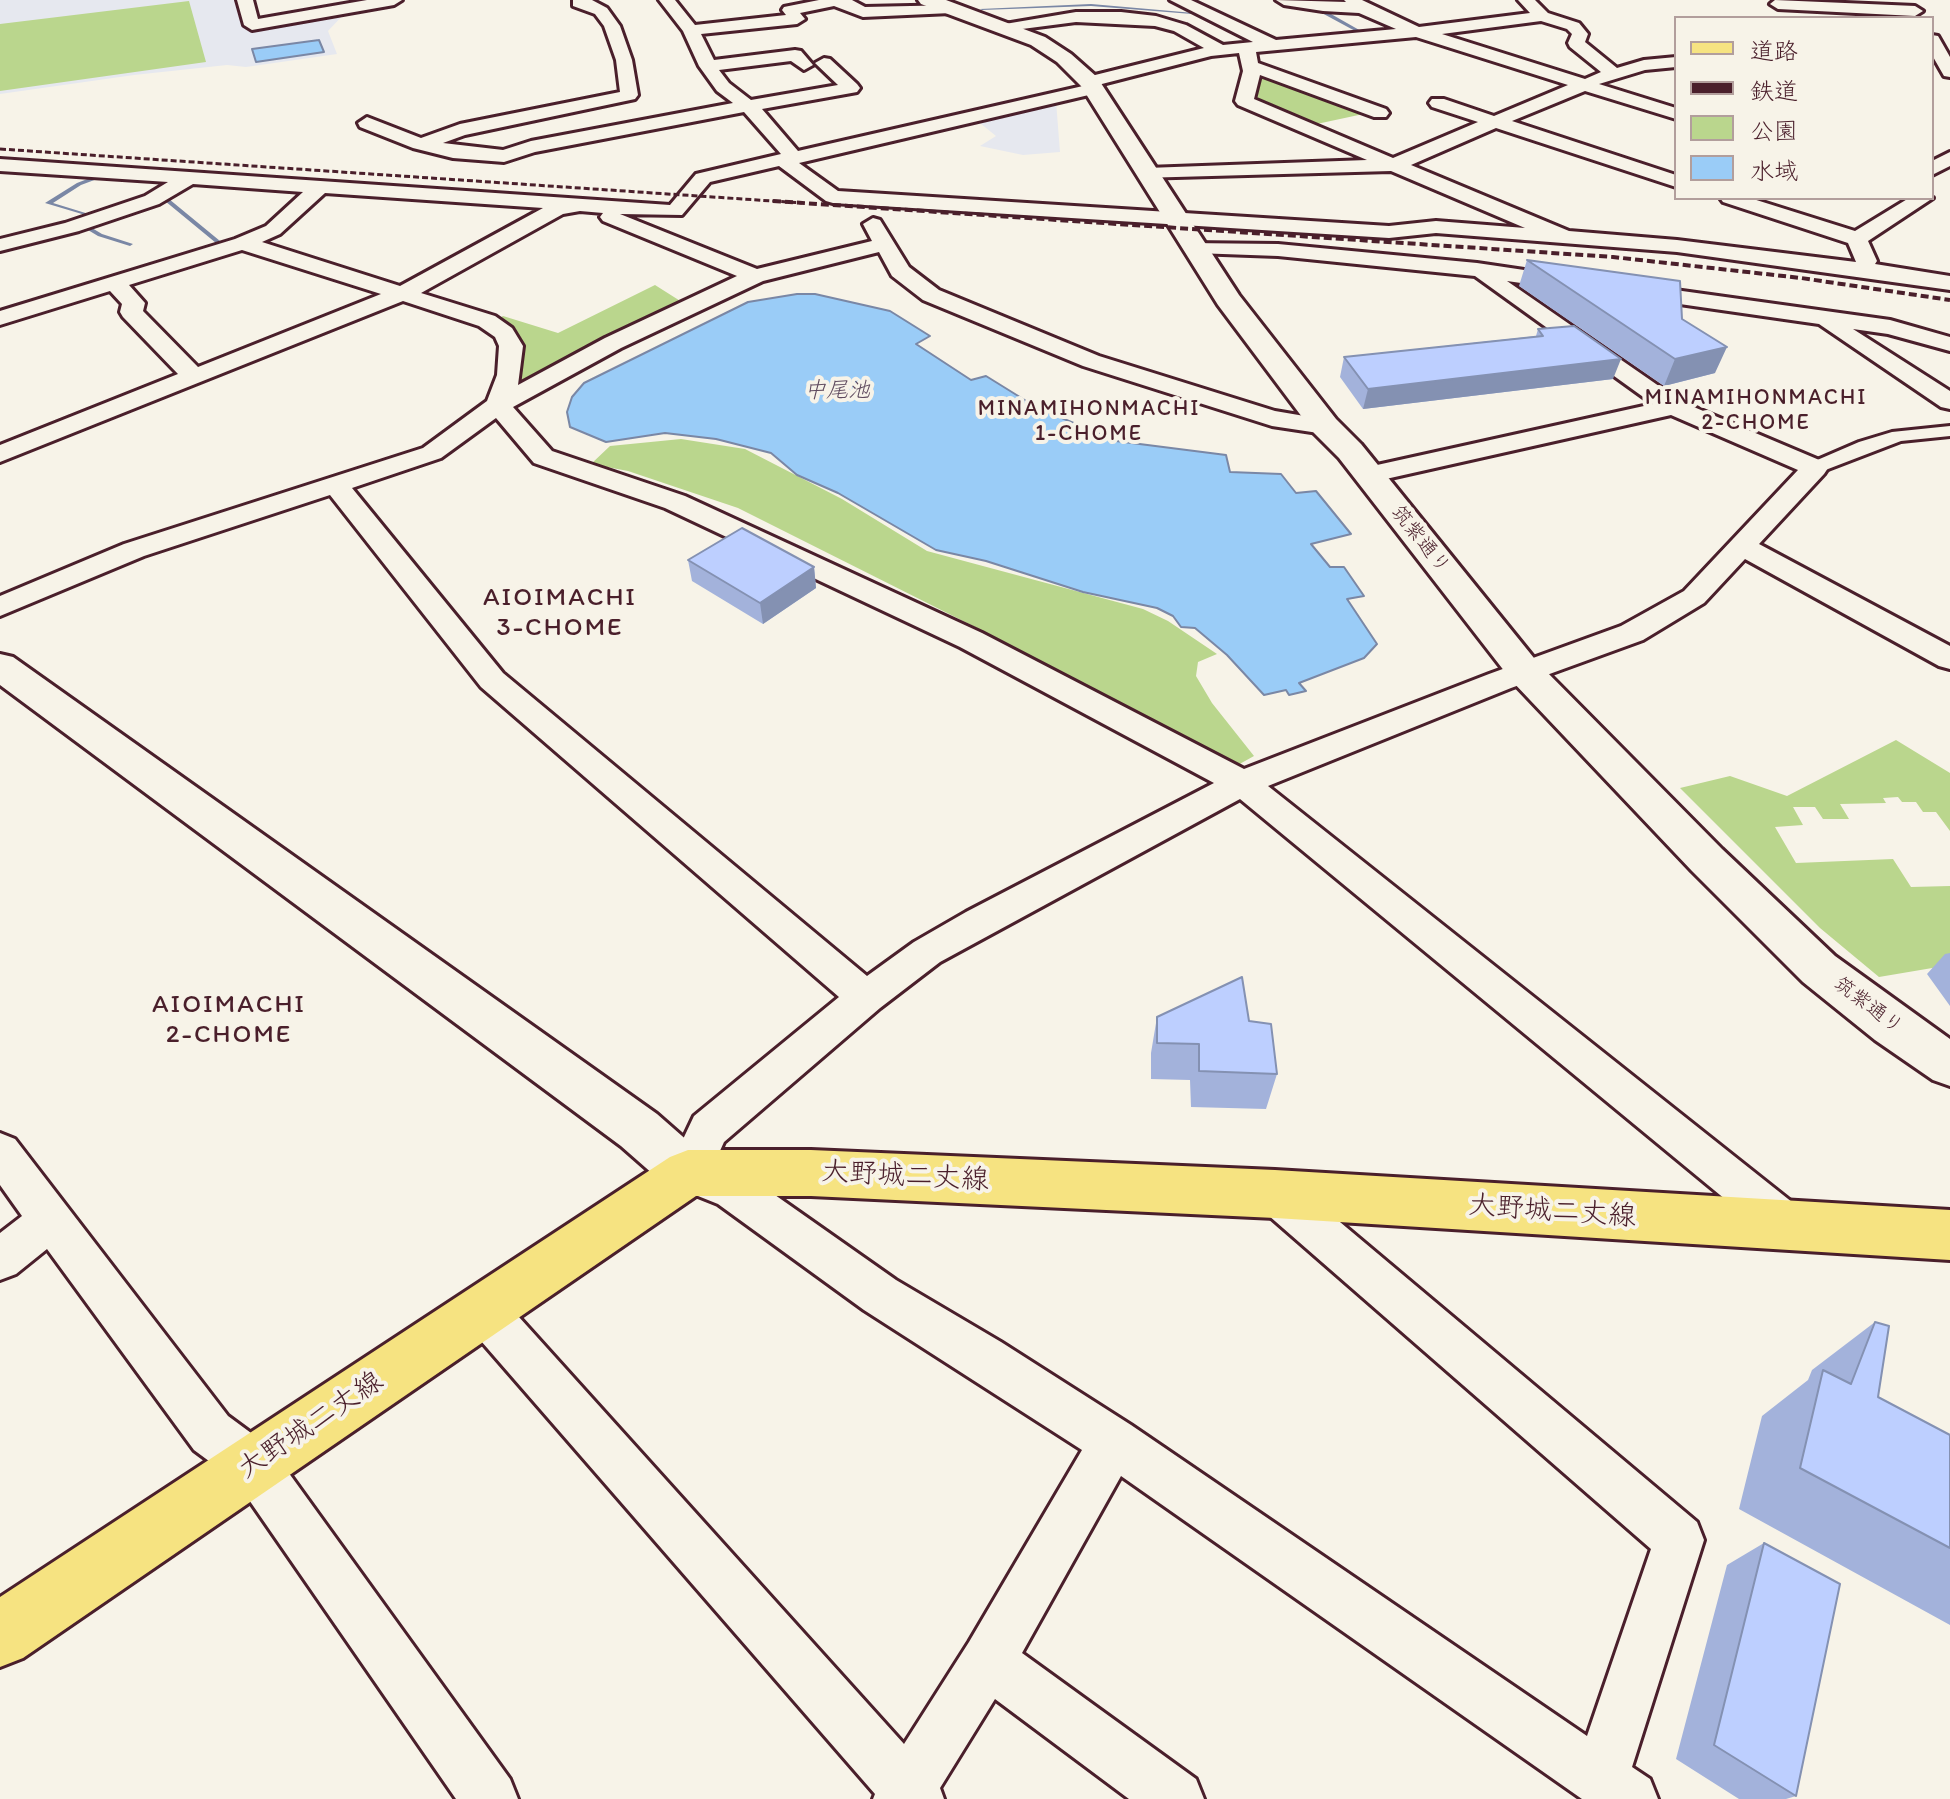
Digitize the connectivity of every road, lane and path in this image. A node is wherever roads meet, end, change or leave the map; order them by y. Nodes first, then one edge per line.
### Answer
1 (245, 0) edge
2 (394, 0) edge
3 (584, 0) edge
4 (928, 0) edge
5 (1178, 0) edge
6 (1284, 0) edge
7 (1526, 0) edge
8 (841, 1) edge
9 (676, 2) edge
10 (1357, 4) edge
11 (1778, 4) dead end
12 (951, 8) junction
13 (1914, 10) edge
14 (1452, 12) dead end
15 (1542, 16) junction
16 (1463, 27) junction
17 (1005, 29) junction
18 (691, 30) junction
19 (1418, 32) junction
20 (1273, 45) junction
21 (1246, 47) junction
22 (1934, 47) edge
23 (1220, 50) junction
24 (1674, 62) edge
25 (824, 63) dead end
26 (804, 65) dead end
27 (708, 66) junction
28 (1251, 66) junction
29 (1942, 72) edge
30 (1614, 74) junction
31 (1582, 84) junction
32 (1091, 86) junction
33 (620, 96) junction
34 (641, 102) dead end
35 (1438, 103) dead end
36 (747, 106) junction
37 (1380, 113) dead end
38 (1674, 113) edge
39 (1495, 122) junction
40 (367, 123) dead end
41 (424, 143) junction
42 (789, 160) junction
43 (0, 165) edge
44 (1394, 165) junction
45 (1147, 174) junction
46 (190, 178) junction
47 (1674, 180) edge
48 (320, 187) junction
49 (1736, 200) edge
50 (1928, 200) edge
51 (580, 205) junction
52 (611, 208) junction
53 (870, 218) dead end
54 (1176, 219) junction
55 (1565, 237) junction
56 (1857, 239) junction
57 (242, 243) junction
58 (0, 245) edge
59 (882, 245) junction
60 (1195, 247) junction
61 (1477, 270) junction
62 (1870, 270) junction
63 (755, 276) junction
64 (1950, 283) edge
65 (116, 284) junction
66 (1586, 285) edge
67 (1617, 289) edge
68 (404, 293) junction
69 (1818, 317) junction
70 (0, 318) edge
71 (1950, 344) edge
72 (193, 376) junction
73 (1950, 402) edge
74 (498, 405) junction
75 (1673, 407) junction
76 (1325, 426) junction
77 (1950, 431) edge
78 (0, 454) edge
79 (1815, 468) junction
80 (1368, 475) junction
81 (334, 483) junction
82 (1743, 547) junction
83 (0, 607) edge
84 (1950, 659) edge
85 (0, 666) edge
86 (1525, 672) junction
87 (1242, 783) junction
88 (866, 997) junction
89 (1950, 1065) edge
90 (0, 1152) edge
91 (688, 1173) junction
92 (1275, 1194) junction
93 (51, 1220) junction
94 (1792, 1228) junction
95 (1950, 1235) edge
96 (0, 1259) edge
97 (484, 1311) junction
98 (1114, 1442) junction
99 (253, 1464) junction
100 (0, 1635) edge
101 (988, 1661) junction
102 (1616, 1789) edge
103 (908, 1796) edge
104 (490, 1799) edge
105 (1176, 1799) edge

1 - 2 street
3 - 33 street
4 - 12 street, 筑紫通り
5 - 20 street
6 - 10 street
7 - 15 street
8 - 12 street
8 - 18 street
9 - 18 street
10 - 19 street
11 - 13 street
12 - 17 street, 筑紫通り
14 - 16 street
15 - 16 street
15 - 30 street
16 - 19 street
17 - 23 street
17 - 32 street, 筑紫通り
18 - 27 street
19 - 20 street
19 - 31 street
20 - 21 street
21 - 23 street
21 - 28 street
22 - 29 street
23 - 32 street
24 - 30 street
25 - 36 street
26 - 27 street
27 - 36 street
28 - 37 street
28 - 44 street
30 - 31 street
31 - 38 street
31 - 39 street
32 - 42 street
32 - 45 street, 筑紫通り
33 - 34 street
33 - 41 street
35 - 39 street
36 - 41 street
36 - 42 street
39 - 44 street
39 - 47 street
40 - 41 street
42 - 52 street
42 - 54 street
43 - 46 street
44 - 45 street
44 - 55 street
45 - 54 street, 筑紫通り
46 - 48 street
46 - 58 street
48 - 51 street
48 - 57 street
49 - 56 street
50 - 56 street
51 - 52 street
51 - 68 street
52 - 63 street
53 - 59 street
54 - 55 street
54 - 60 street, 筑紫通り
55 - 62 street
56 - 62 street
57 - 65 street
57 - 68 street
59 - 63 street
59 - 76 street
60 - 61 street
60 - 76 street, 筑紫通り
61 - 66 street
61 - 75 street
62 - 64 street
63 - 74 street
65 - 70 street
65 - 72 street
67 - 69 street
68 - 72 street
68 - 74 street
69 - 71 street
69 - 73 street
72 - 78 street
74 - 81 street
74 - 87 street
75 - 79 street
75 - 80 street
76 - 80 street, 筑紫通り
77 - 79 street
79 - 82 street
80 - 86 street, 筑紫通り
81 - 83 street
81 - 88 street
82 - 84 street
82 - 86 street
85 - 91 street
86 - 87 street
86 - 89 street, 筑紫通り
87 - 88 street
87 - 94 street
88 - 91 street
90 - 93 street
91 - 92 main road, 大野城二丈線
91 - 97 main road, 大野城二丈線
91 - 98 street
92 - 94 main road, 大野城二丈線
92 - 102 street
93 - 96 street
93 - 99 street
94 - 95 main road, 大野城二丈線
97 - 99 main road, 大野城二丈線
97 - 103 street
98 - 101 street
98 - 102 street
99 - 100 main road, 大野城二丈線
99 - 104 street
101 - 103 street
101 - 105 street

